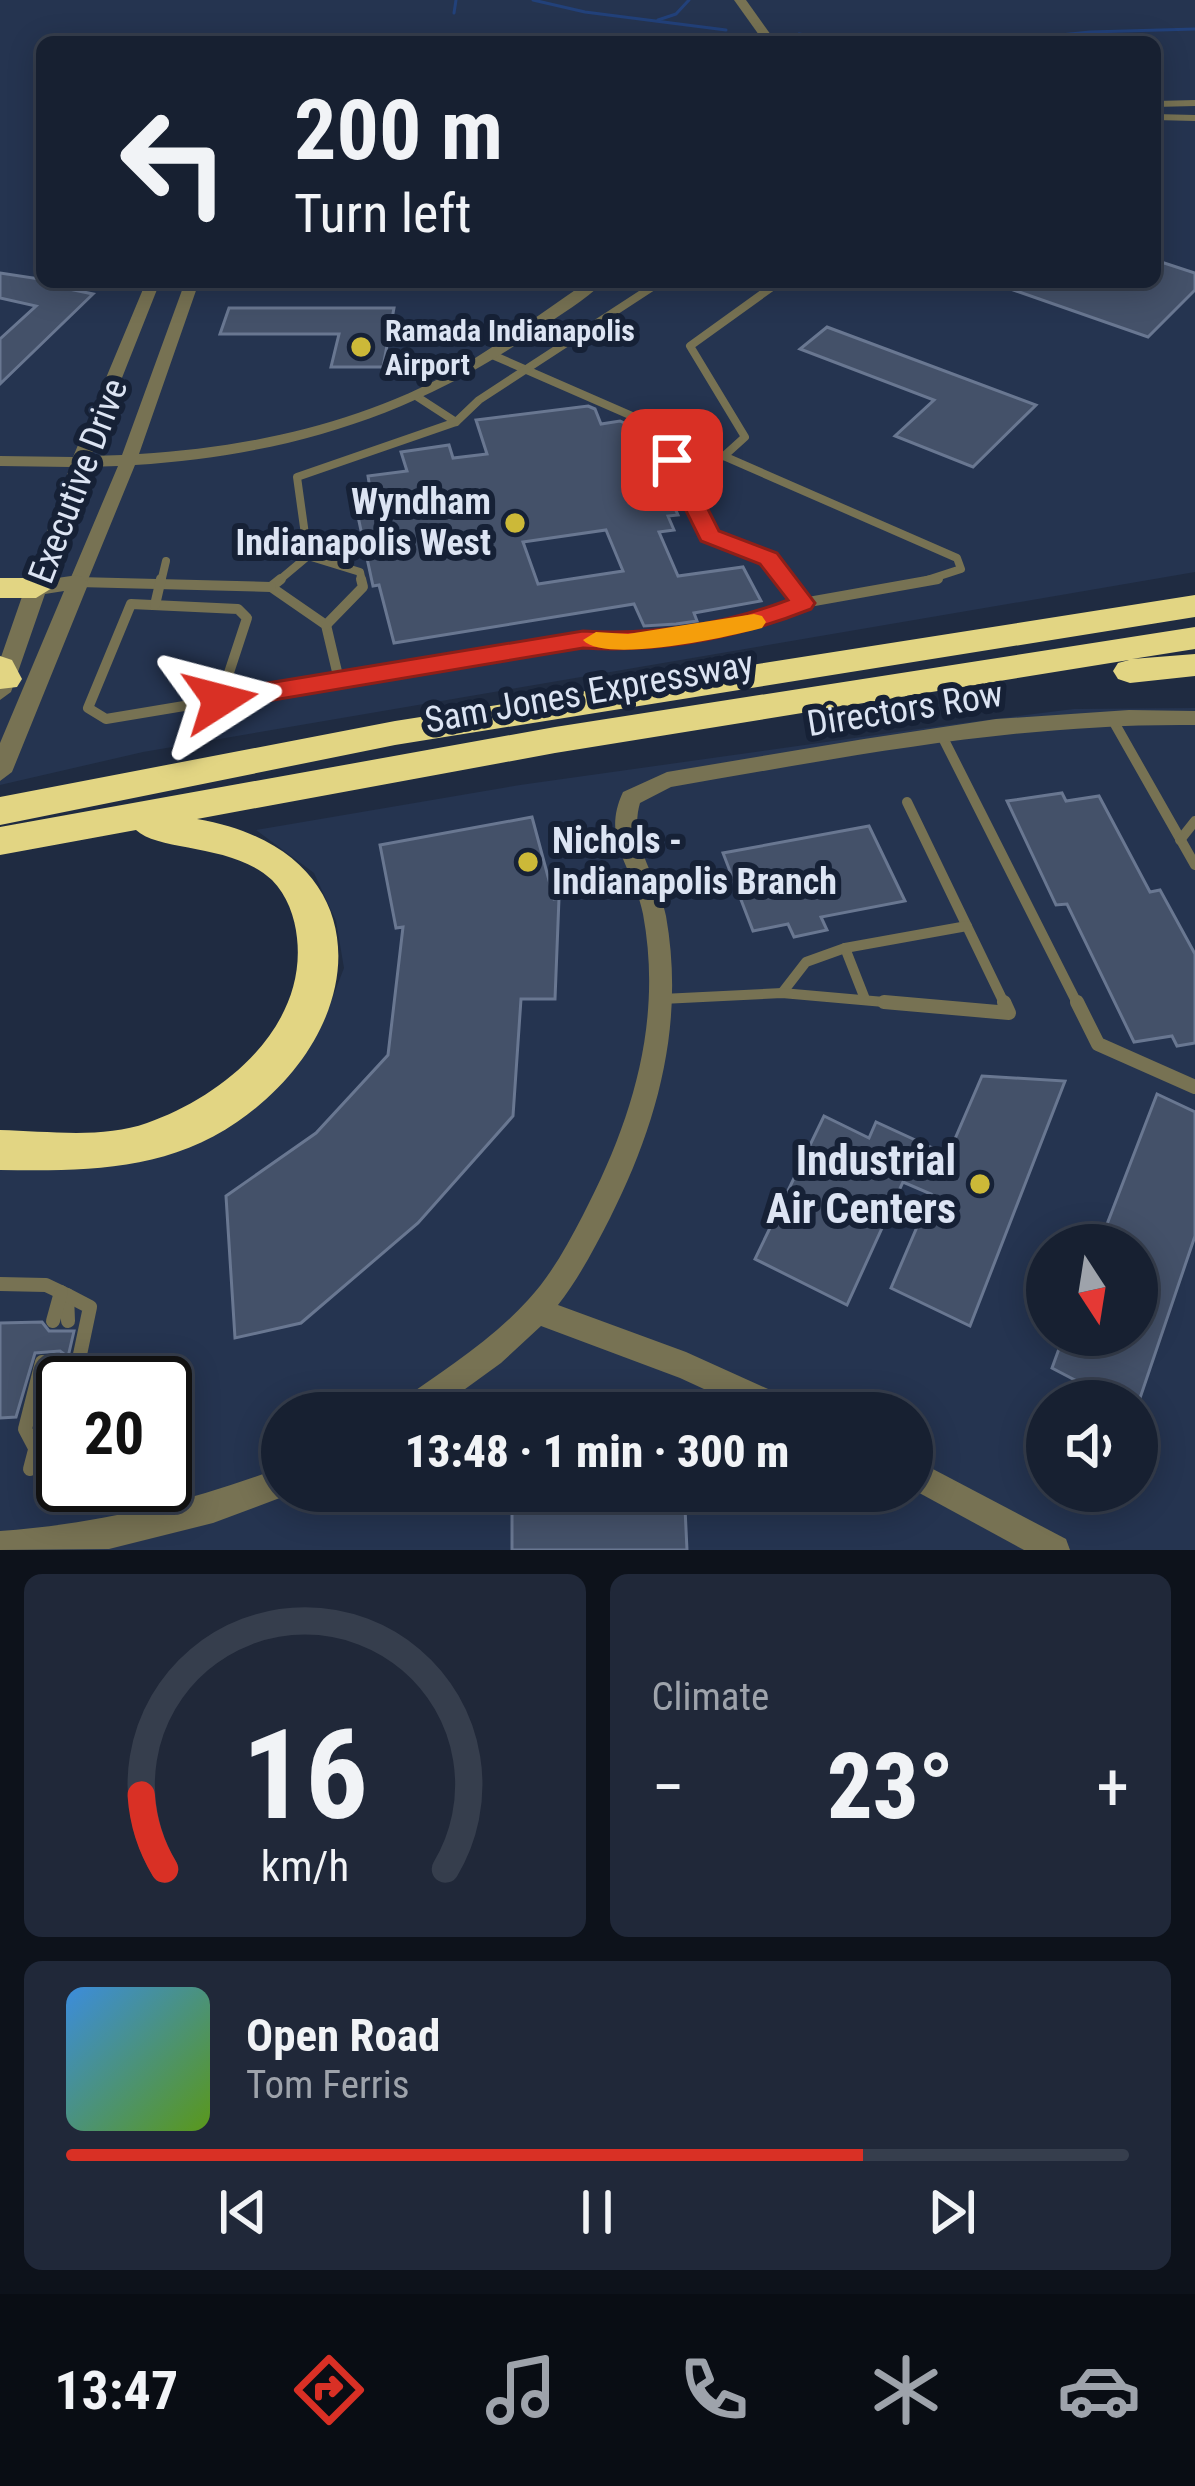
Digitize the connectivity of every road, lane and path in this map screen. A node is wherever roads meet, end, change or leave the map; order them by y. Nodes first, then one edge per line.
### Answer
1 (740, 0) edge
2 (766, 36) edge
3 (1161, 104) edge
4 (1195, 104) edge
5 (1161, 117) edge
6 (1195, 118) edge
7 (151, 288) edge
8 (190, 288) edge
9 (588, 288) edge
10 (652, 288) edge
11 (771, 288) edge
12 (490, 354) junction
13 (528, 370) junction
14 (416, 396) junction
15 (456, 422) junction
16 (689, 441) junction
17 (724, 456) junction
18 (0, 460) edge
19 (128, 461) junction
20 (79, 462) junction
21 (308, 556) junction
22 (166, 561) dead end
23 (78, 582) junction
24 (161, 584) junction
25 (271, 587) junction
26 (0, 588) edge
27 (36, 588) junction
28 (803, 603) junction
29 (155, 605) junction
30 (1195, 606) edge
31 (326, 625) junction
32 (1195, 638) edge
33 (1195, 665) edge
34 (2, 680) edge
35 (339, 680) junction
36 (220, 700) junction
37 (1111, 716) junction
38 (1195, 718) edge
39 (942, 736) junction
40 (555, 740) junction
41 (3, 765) edge
42 (907, 802) dead end
43 (0, 811) edge
44 (1195, 821) edge
45 (100, 823) junction
46 (1180, 840) junction
47 (0, 841) edge
48 (1195, 865) edge
49 (967, 926) junction
50 (844, 948) junction
51 (782, 993) junction
52 (662, 999) junction
53 (865, 999) junction
54 (1195, 1087) edge
55 (12, 1146) edge
56 (0, 1284) edge
57 (64, 1293) junction
58 (537, 1311) junction
59 (60, 1321) dead end
60 (80, 1356) edge
61 (437, 1392) edge
62 (743, 1392) edge
63 (36, 1442) edge
64 (35, 1448) joint
65 (30, 1468) dead end
66 (933, 1484) edge
67 (261, 1491) edge
68 (0, 1546) edge
69 (1054, 1550) edge

1 - 2 street
3 - 4 lane
5 - 6 lane
7 - 20 street, Executive Drive
8 - 19 street, Executive Drive
9 - 12 street
10 - 13 lane
11 - 17 lane
12 - 13 lane
12 - 14 street
13 - 15 lane
13 - 16 lane
14 - 15 lane
14 - 19 street
15 - 21 lane
16 - 17 lane
16 - 28 lane
17 - 28 lane
18 - 20 street
19 - 20 street
19 - 23 street, Executive Drive
20 - 27 street, Executive Drive
21 - 25 lane
21 - 31 lane
22 - 24 lane
23 - 24 lane
23 - 27 street
23 - 41 street, Executive Drive
24 - 25 lane
24 - 29 lane
25 - 31 lane
26 - 27 highway
27 - 34 street, Executive Drive
28 - 35 lane
29 - 36 lane
29 - 36 lane
30 - 43 highway, Sam Jones Expressway
31 - 35 lane
32 - 40 highway, Sam Jones Expressway
33 - 40 highway
35 - 36 lane
37 - 38 street, Directors Row
37 - 39 street, Directors Row
37 - 46 lane
39 - 52 street, Directors Row
39 - 54 lane
40 - 45 highway, Sam Jones Expressway
42 - 49 lane
44 - 46 lane
45 - 47 highway, Sam Jones Expressway
45 - 55 highway
46 - 48 lane
49 - 50 lane
49 - 53 lane
50 - 51 lane
50 - 53 lane
51 - 52 lane
51 - 53 lane
52 - 58 street
56 - 57 lane
57 - 59 lane
57 - 60 lane
58 - 61 street
58 - 62 street
63 - 64 lane
64 - 65 lane
66 - 69 street
67 - 68 street

